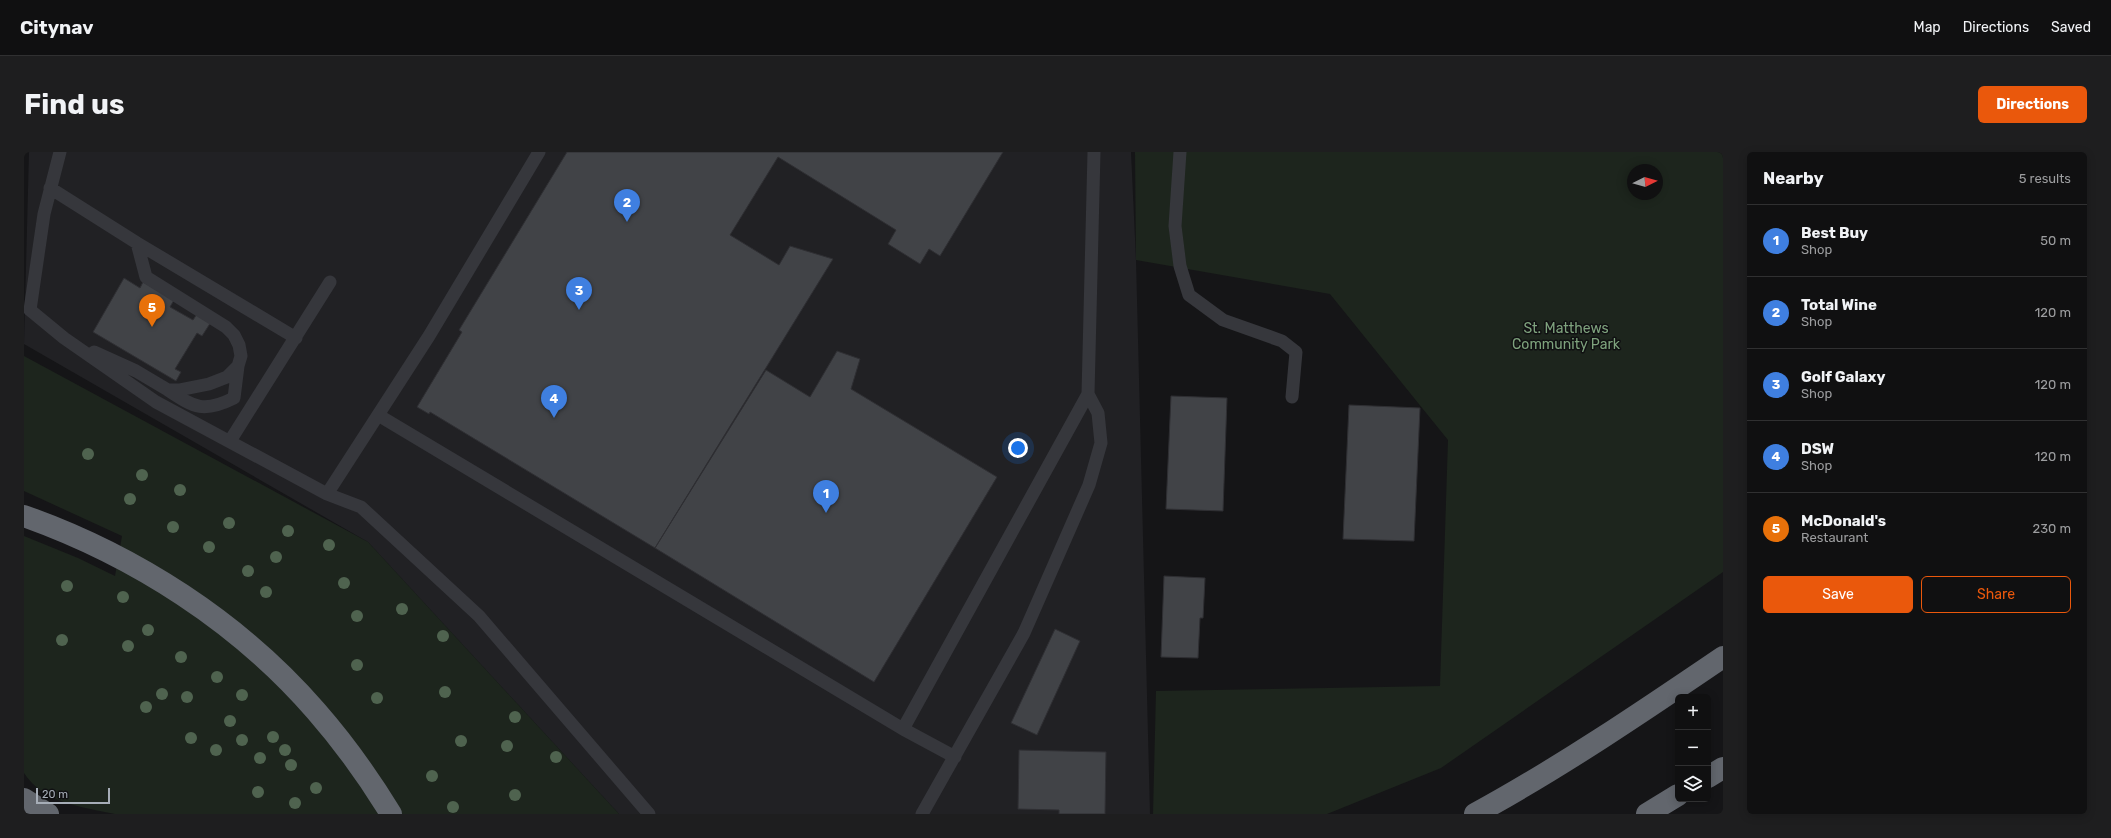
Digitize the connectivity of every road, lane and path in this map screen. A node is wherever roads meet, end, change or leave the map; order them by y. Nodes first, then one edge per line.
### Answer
1 (60, 152) edge
2 (539, 152) edge
3 (1094, 152) edge
4 (1180, 152) edge
5 (50, 188) junction
6 (137, 243) junction
7 (330, 282) dead end
8 (64, 338) junction
9 (296, 338) junction
10 (238, 366) junction
11 (168, 390) junction
12 (1088, 394) junction
13 (1292, 396) dead end
14 (378, 415) junction
15 (230, 441) junction
16 (327, 494) junction
17 (24, 516) edge
18 (1723, 656) edge
19 (903, 729) junction
20 (955, 757) junction
21 (1723, 768) edge
22 (1711, 775) edge
23 (1675, 797) edge
24 (24, 799) edge
25 (48, 814) edge
26 (391, 814) edge
27 (649, 814) edge
28 (922, 814) edge
29 (1475, 814) edge
30 (1647, 814) edge

1 - 5 lane
2 - 14 lane
3 - 12 lane
4 - 13 lane
5 - 6 lane
5 - 8 lane
6 - 9 lane
6 - 10 lane
7 - 9 lane
8 - 11 lane
8 - 15 lane
9 - 15 lane
10 - 11 lane
10 - 11 lane
12 - 19 lane
12 - 20 lane
14 - 16 lane
14 - 19 lane
15 - 16 lane
16 - 27 lane
17 - 26 highway
18 - 29 highway
19 - 20 lane
20 - 28 lane
21 - 22 highway
23 - 30 highway
24 - 25 highway

